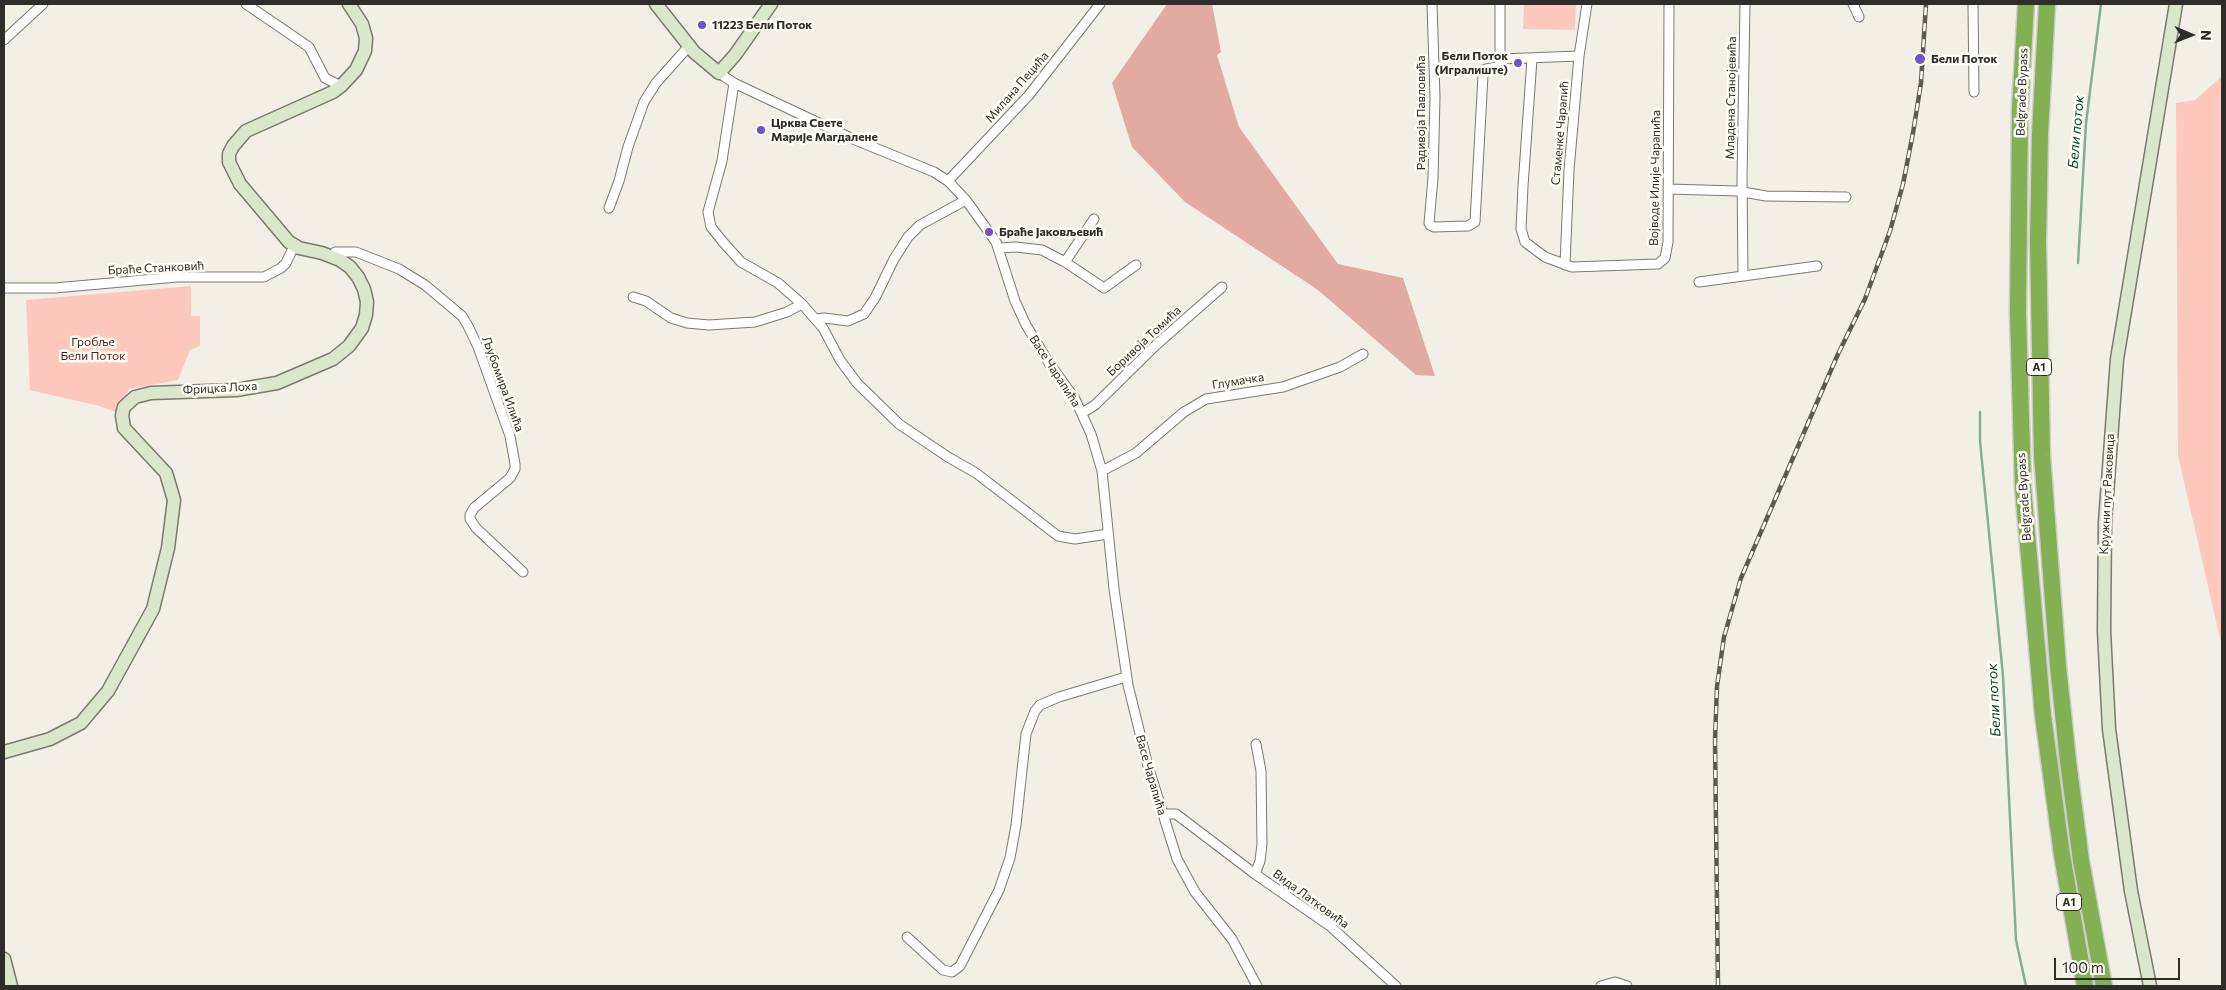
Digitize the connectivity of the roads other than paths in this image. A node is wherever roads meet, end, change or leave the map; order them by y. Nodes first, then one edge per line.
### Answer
1 (43, 4) edge
2 (246, 4) edge
3 (349, 4) edge
4 (656, 4) edge
5 (771, 4) edge
6 (1100, 4) edge
7 (1432, 4) edge
8 (1500, 4) edge
9 (1587, 4) edge
10 (1669, 4) edge
11 (1745, 4) edge
12 (1853, 4) edge
13 (1973, 4) edge
14 (2026, 4) edge
15 (2047, 4) edge
16 (2176, 4) edge
17 (1859, 18) dead end
18 (4, 40) edge
19 (689, 46) junction
20 (1578, 56) junction
21 (1500, 59) junction
22 (1532, 59) junction
23 (719, 73) junction
24 (734, 82) junction
25 (341, 86) junction
26 (1974, 92) dead end
27 (948, 182) junction
28 (1668, 189) junction
29 (1743, 193) junction
30 (1846, 197) dead end
31 (966, 200) junction
32 (609, 208) dead end
33 (1094, 219) dead end
34 (294, 246) junction
35 (999, 248) junction
36 (332, 257) junction
37 (1065, 262) junction
38 (1136, 265) dead end
39 (1565, 265) junction
40 (1817, 266) dead end
41 (1744, 275) junction
42 (1699, 282) dead end
43 (1222, 287) dead end
44 (4, 288) edge
45 (633, 297) dead end
46 (802, 304) junction
47 (816, 319) junction
48 (1363, 354) dead end
49 (1082, 413) junction
50 (1102, 471) junction
51 (1108, 534) junction
52 (523, 572) dead end
53 (1126, 677) junction
54 (1256, 744) dead end
55 (4, 752) edge
56 (1163, 814) junction
57 (1255, 874) junction
58 (907, 937) dead end
59 (4, 959) edge
60 (11, 986) edge
61 (1257, 986) edge
62 (1396, 986) edge
63 (1601, 986) edge
64 (1627, 986) edge
65 (2085, 986) edge
66 (2104, 986) edge
67 (2150, 986) edge

1 - 18 street
2 - 25 street
3 - 25 street
4 - 19 street, Васе Чарапића
5 - 23 street
6 - 27 street, Милана Пецића
7 - 21 street, Радивоја Павловића
8 - 21 street
9 - 20 street, Стаменке Чарапић
10 - 28 street, Војводе Илије Чарапића
11 - 29 street, Младена Станојевића
12 - 17 street
13 - 26 street
14 - 65 highway, Belgrade Bypass / A1
15 - 66 highway, Belgrade Bypass / A1
16 - 67 street, Кружни пут Раковица
19 - 23 street, Васе Чарапића
19 - 32 street
20 - 22 street
20 - 39 street, Стаменке Чарапић
21 - 22 street
22 - 39 street, Војводе Илије Чарапића
23 - 24 street, Васе Чарапића
24 - 27 street, Васе Чарапића
24 - 46 street
25 - 34 street
27 - 31 street, Васе Чарапића
28 - 29 street
28 - 39 street, Војводе Илије Чарапића
29 - 30 street
29 - 41 street, Младена Станојевића
31 - 35 street, Васе Чарапића
31 - 47 street
33 - 37 street
34 - 36 street, Фрицка Лоха
34 - 44 street, Браће Станковић
35 - 37 street
35 - 49 street, Васе Чарапића
36 - 52 street, Љубомира Илића
36 - 55 street, Фрицка Лоха
37 - 38 street
40 - 41 street
41 - 42 street
43 - 49 street, Боривоја Томића
45 - 46 street
46 - 47 street
47 - 51 street
48 - 50 street, Глумачка
49 - 50 street, Васе Чарапића
50 - 51 street, Васе Чарапића
51 - 53 street, Васе Чарапића
53 - 56 street, Васе Чарапића
53 - 58 street
54 - 57 street, Вида Латковића
56 - 57 street, Вида Латковића
56 - 61 street, Васе Чарапића
57 - 62 street, Вида Латковића
59 - 60 street
63 - 64 street

